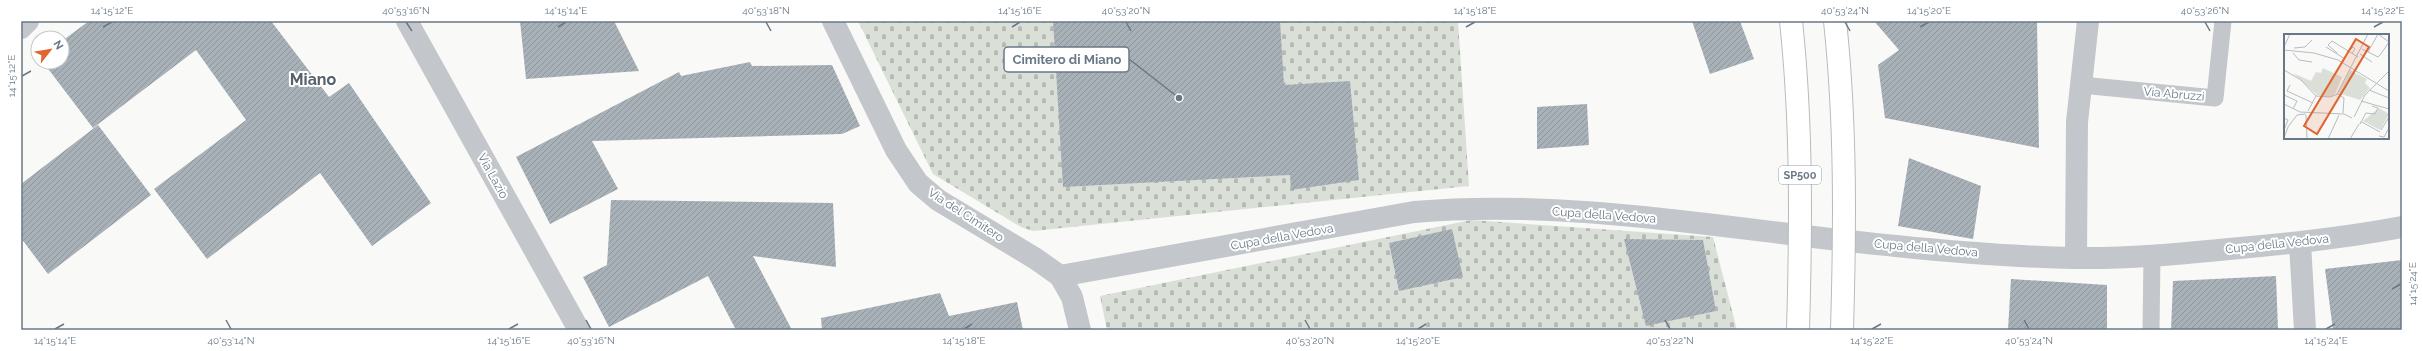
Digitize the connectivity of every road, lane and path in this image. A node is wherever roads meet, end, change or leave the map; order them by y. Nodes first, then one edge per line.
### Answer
1 (28, 21) edge
2 (407, 21) edge
3 (833, 21) edge
4 (1791, 21) edge
5 (1835, 21) edge
6 (2088, 21) edge
7 (2223, 21) edge
8 (21, 28) edge
9 (2081, 85) junction
10 (2402, 227) edge
11 (2300, 243) junction
12 (2152, 256) junction
13 (2076, 258) junction
14 (1060, 276) junction
15 (579, 330) edge
16 (1080, 330) edge
17 (1798, 330) edge
18 (1842, 330) edge
19 (2151, 330) edge
20 (2305, 330) edge

1 - 8 street
2 - 15 street, Via Lazio
3 - 14 street, Via del Cimitero
4 - 17 highway, SP500, bridge
5 - 18 highway, bridge
6 - 9 street
7 - 9 lane, Via Abruzzi
9 - 13 street
10 - 11 street, Cupa della Vedova
11 - 12 street, Cupa della Vedova
11 - 20 street
12 - 13 street, Cupa della Vedova
12 - 19 lane
13 - 14 street, Cupa della Vedova
14 - 16 street, Via del Cimitero

